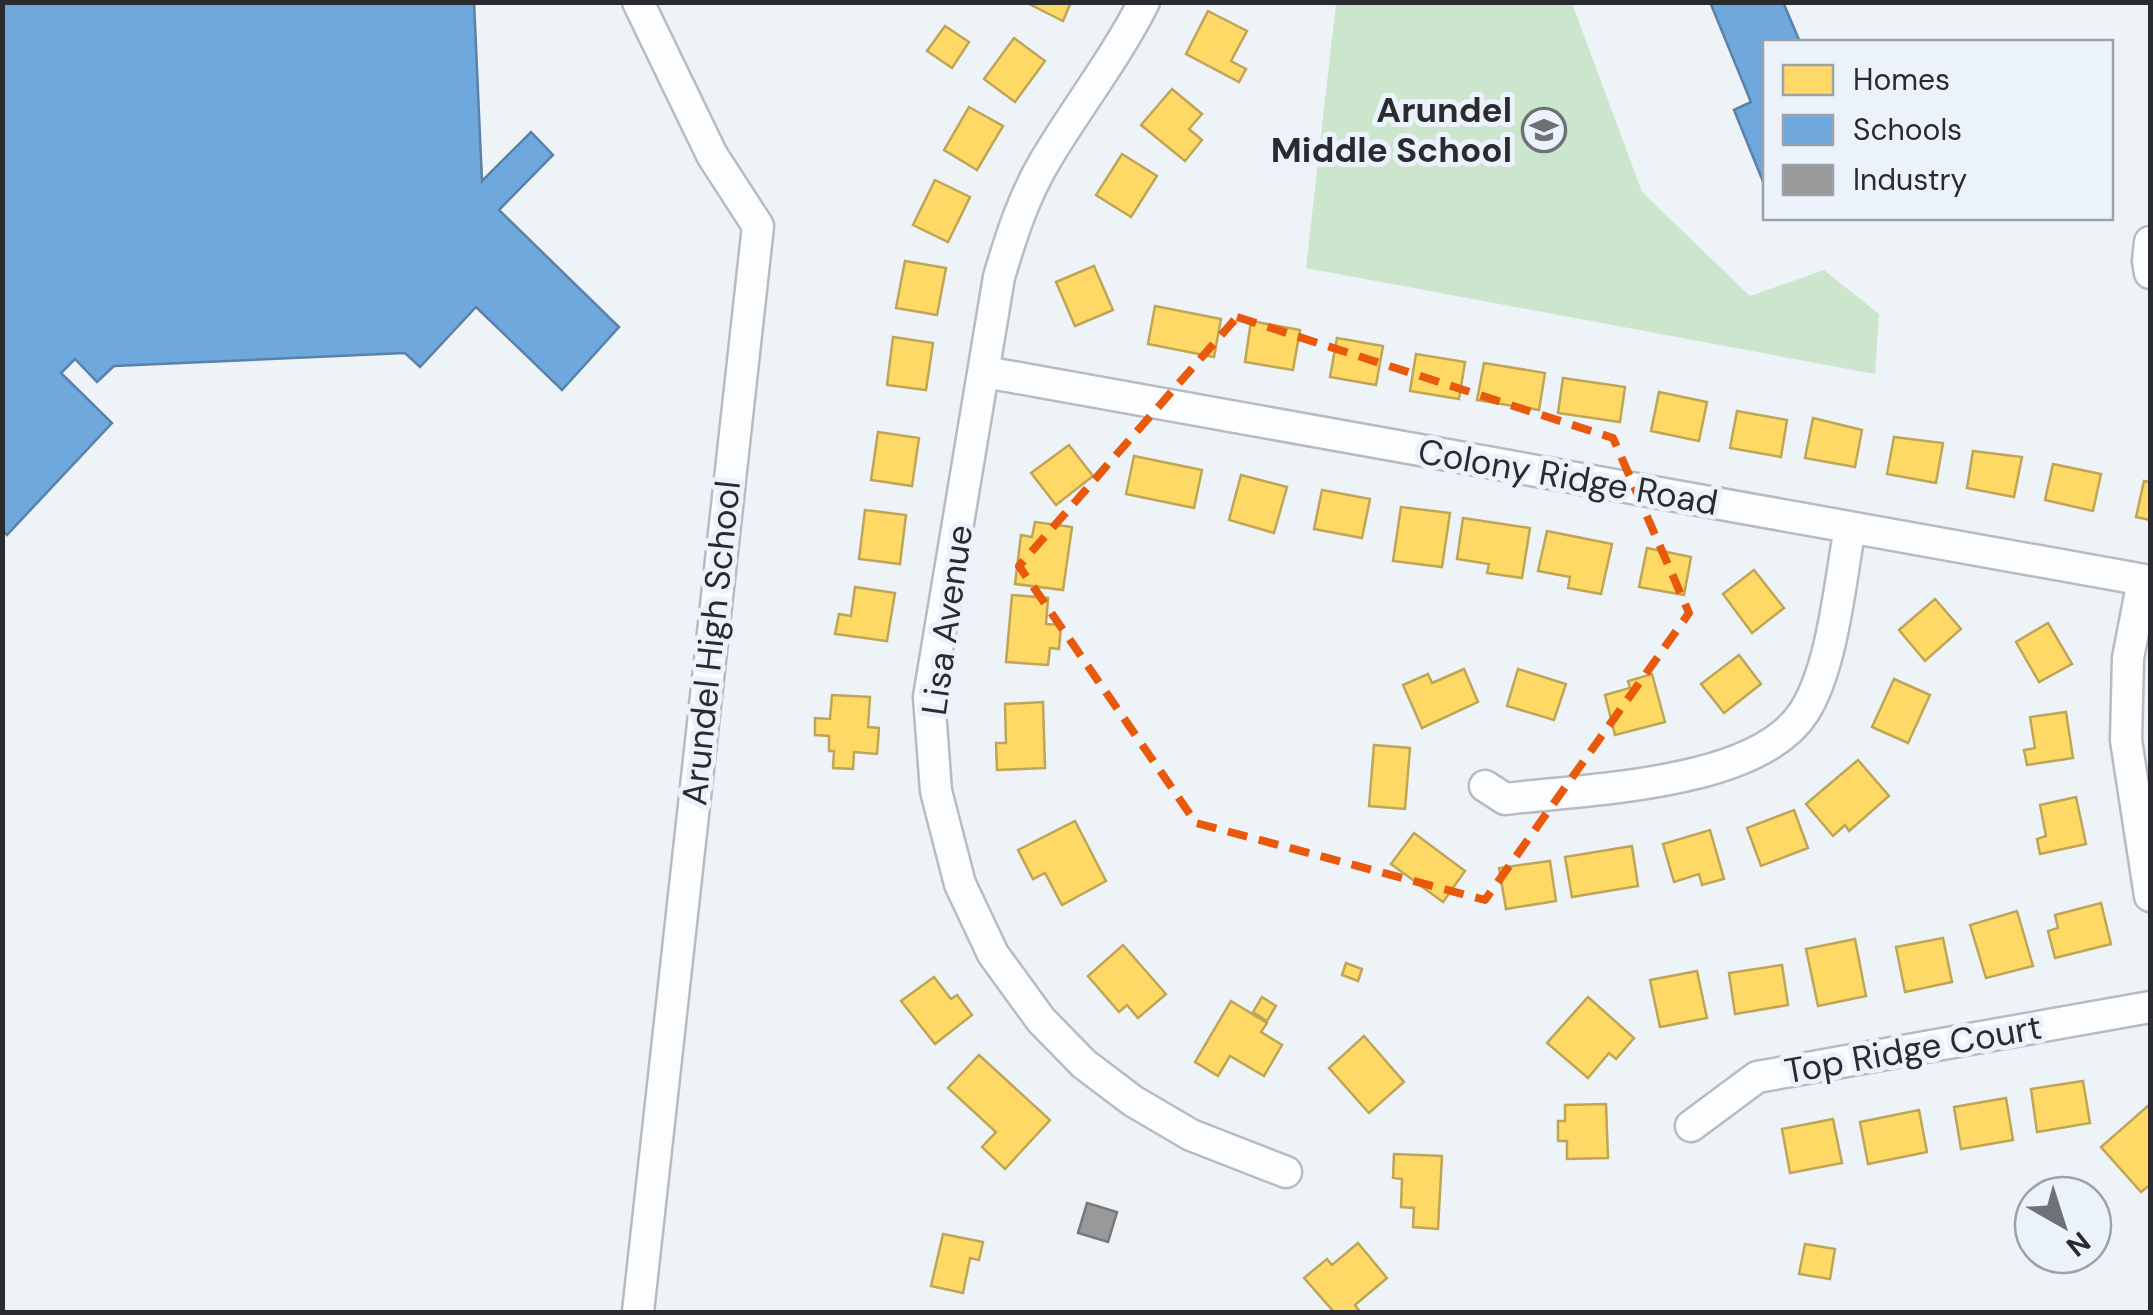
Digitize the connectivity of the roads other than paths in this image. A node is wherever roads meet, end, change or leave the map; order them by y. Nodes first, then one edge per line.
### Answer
1 (638, 2) edge
2 (1144, 2) edge
3 (2150, 242) edge
4 (2150, 273) edge
5 (985, 372) junction
6 (1850, 528) junction
7 (2147, 580) edge
8 (1485, 786) dead end
9 (2150, 896) edge
10 (2150, 1007) edge
11 (1691, 1126) dead end
12 (1286, 1172) dead end
13 (638, 1312) edge

1 - 13 street, Arundel High School
2 - 5 street, Lisa Avenue
3 - 4 street
5 - 6 street, Colony Ridge Road
5 - 12 street, Lisa Avenue
6 - 7 street, Colony Ridge Road
6 - 8 street
7 - 9 street
10 - 11 street, Top Ridge Court

